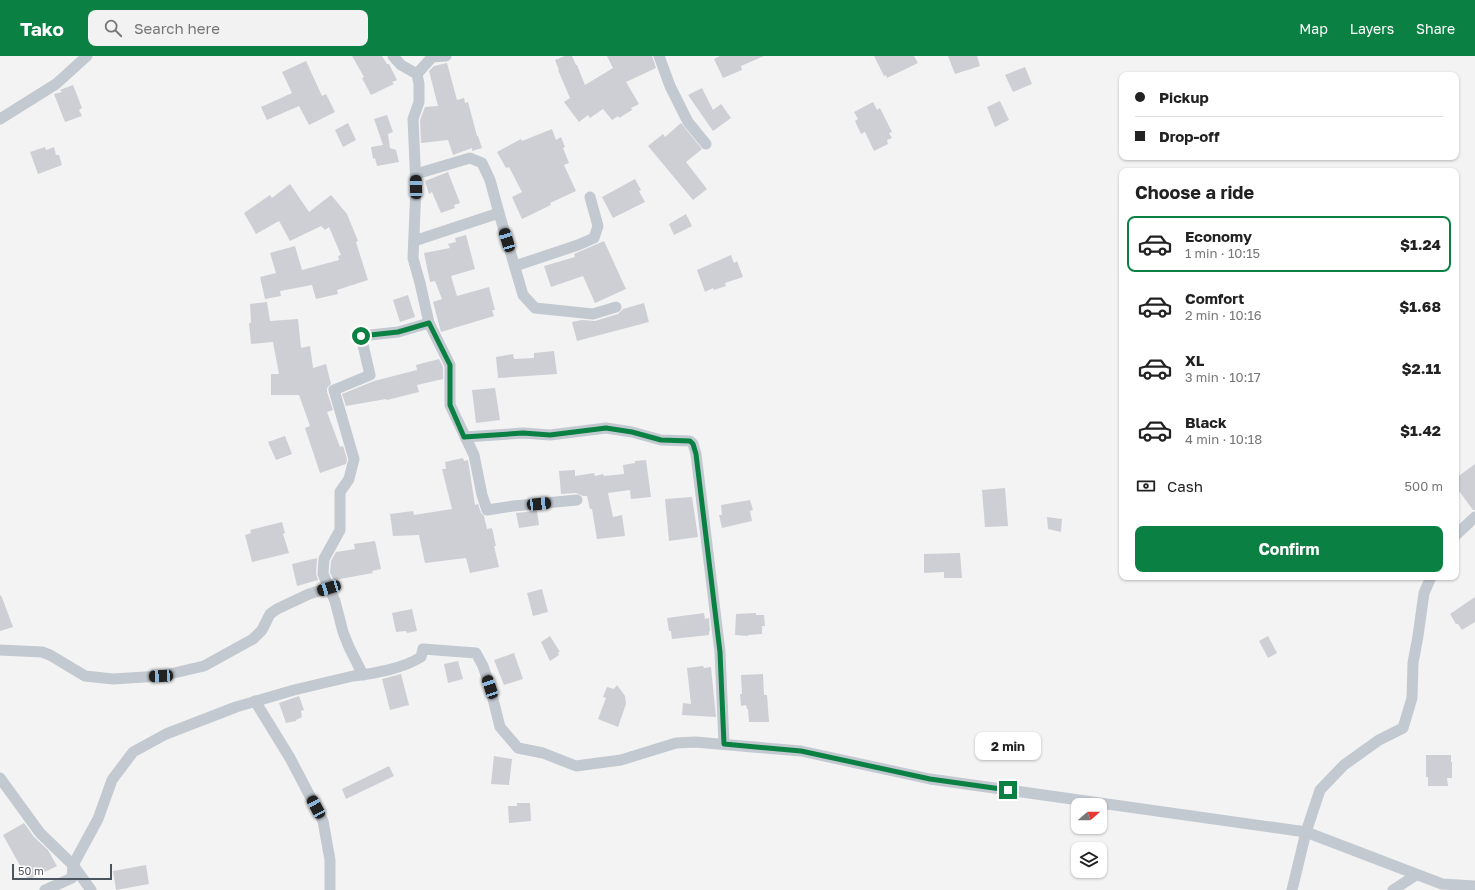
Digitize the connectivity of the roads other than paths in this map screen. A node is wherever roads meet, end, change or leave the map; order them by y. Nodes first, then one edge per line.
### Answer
1 (87, 56) edge
2 (393, 56) edge
3 (446, 56) edge
4 (659, 56) edge
5 (417, 74) junction
6 (0, 119) edge
7 (706, 144) dead end
8 (416, 174) junction
9 (590, 197) dead end
10 (499, 213) junction
11 (414, 241) junction
12 (515, 266) junction
13 (616, 307) dead end
14 (429, 323) junction
15 (464, 437) junction
16 (577, 500) dead end
17 (1475, 517) edge
18 (1459, 532) edge
19 (1430, 580) edge
20 (329, 588) junction
21 (0, 650) edge
22 (363, 675) junction
23 (255, 701) junction
24 (724, 744) junction
25 (0, 778) edge
26 (1306, 832) junction
27 (73, 865) junction
28 (1416, 875) junction
29 (1475, 886) edge
30 (45, 890) edge
31 (91, 890) edge
32 (330, 890) edge
33 (1292, 890) edge
34 (1393, 890) edge

1 - 6 street
2 - 5 street
3 - 5 street
4 - 7 street
5 - 8 street
8 - 10 street
8 - 11 street
9 - 12 street
10 - 11 street
10 - 12 street
11 - 14 street
12 - 13 street
14 - 15 street
14 - 20 street
15 - 16 street
15 - 24 street
17 - 18 street
19 - 26 street
20 - 21 street
20 - 22 street
22 - 23 street
22 - 24 street
23 - 27 street
23 - 32 street
24 - 26 street
25 - 27 street
26 - 28 street
26 - 33 street
27 - 30 street
27 - 31 street
28 - 29 street
28 - 34 street

